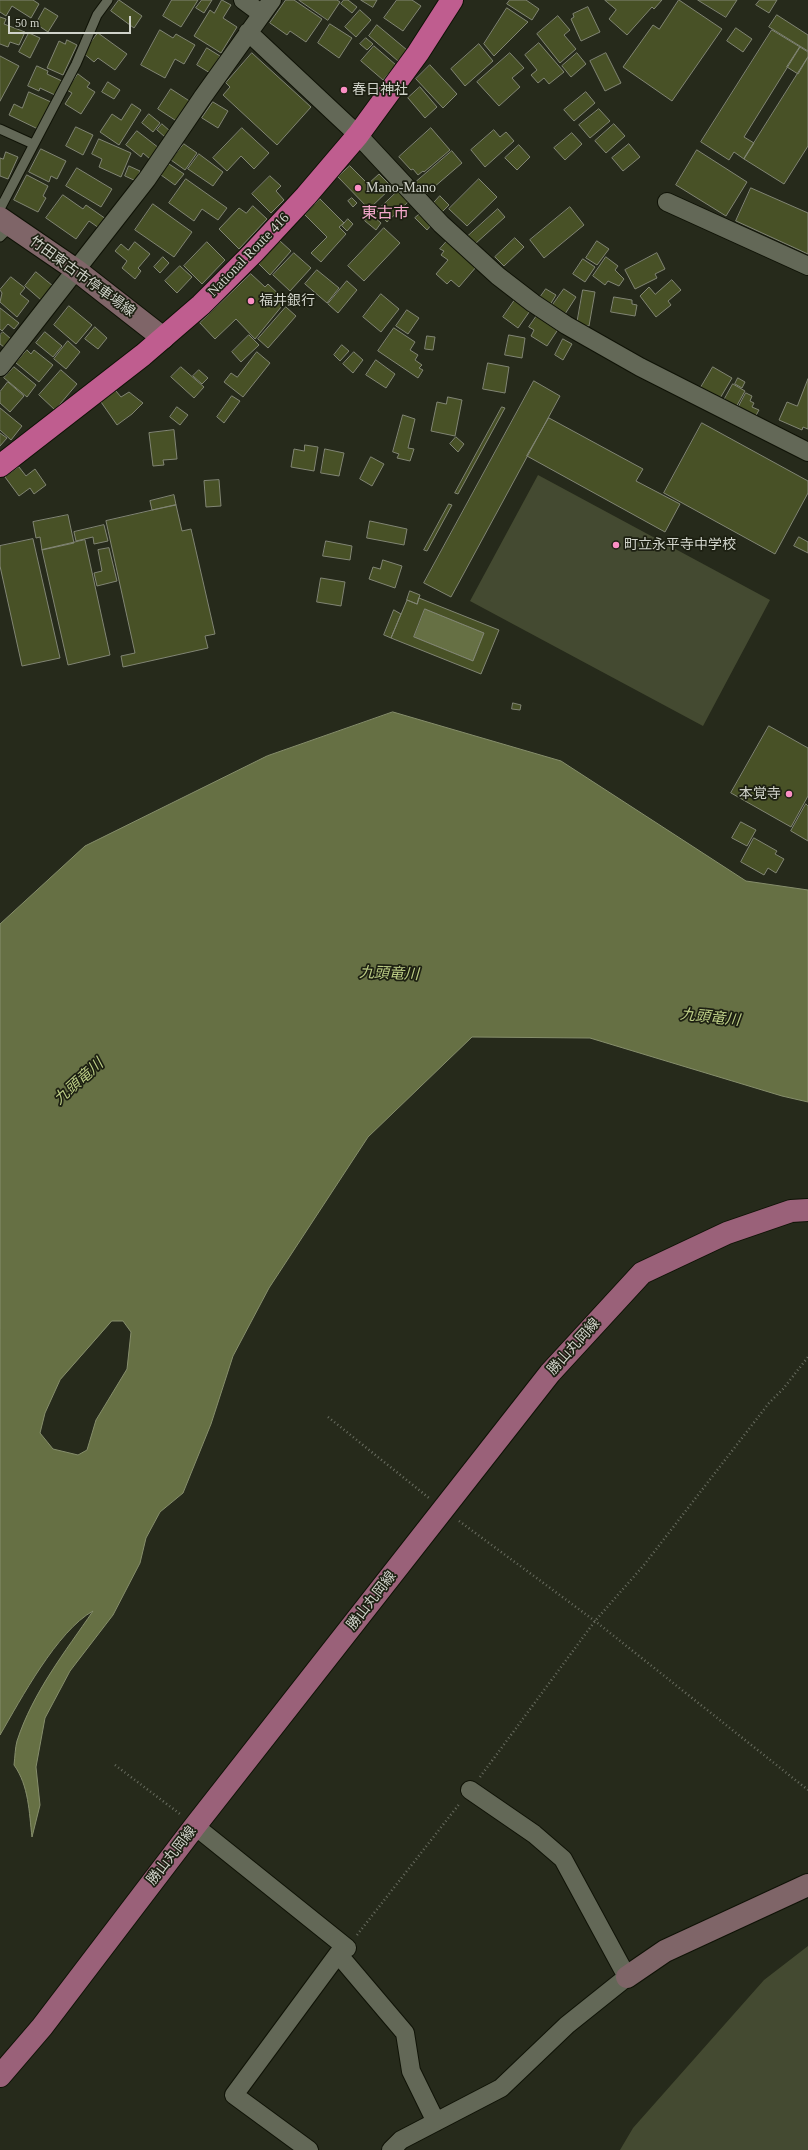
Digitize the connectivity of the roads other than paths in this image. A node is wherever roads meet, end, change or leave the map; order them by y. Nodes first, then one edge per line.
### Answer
1 (108, 0) edge
2 (243, 0) edge
3 (452, 0) edge
4 (267, 7) edge
5 (248, 32) junction
6 (0, 129) edge
7 (358, 135) junction
8 (33, 144) junction
9 (667, 202) dead end
10 (3, 223) edge
11 (808, 266) edge
12 (76, 270) junction
13 (163, 338) junction
14 (0, 367) edge
15 (808, 452) edge
16 (0, 466) edge
17 (808, 1210) edge
18 (470, 1790) road end
19 (195, 1826) junction
20 (808, 1885) edge
21 (343, 1951) junction
22 (627, 1977) junction
23 (0, 2076) edge
24 (436, 2122) junction
25 (309, 2150) edge
26 (391, 2150) edge

1 - 8 lane
2 - 4 street
3 - 7 highway, National Route 416
4 - 5 street
5 - 7 street
5 - 12 street
6 - 8 lane
7 - 13 highway, National Route 416
7 - 15 street
8 - 10 lane
9 - 11 street
10 - 12 street, 竹田東古市停車場線
12 - 13 street, 竹田東古市停車場線
12 - 14 street
13 - 16 highway, National Route 416
17 - 19 main road, 勝山丸岡線
18 - 22 street
19 - 21 street
19 - 23 main road, 勝山丸岡線
20 - 22 street
21 - 24 street
21 - 25 street
22 - 24 street
24 - 26 street

